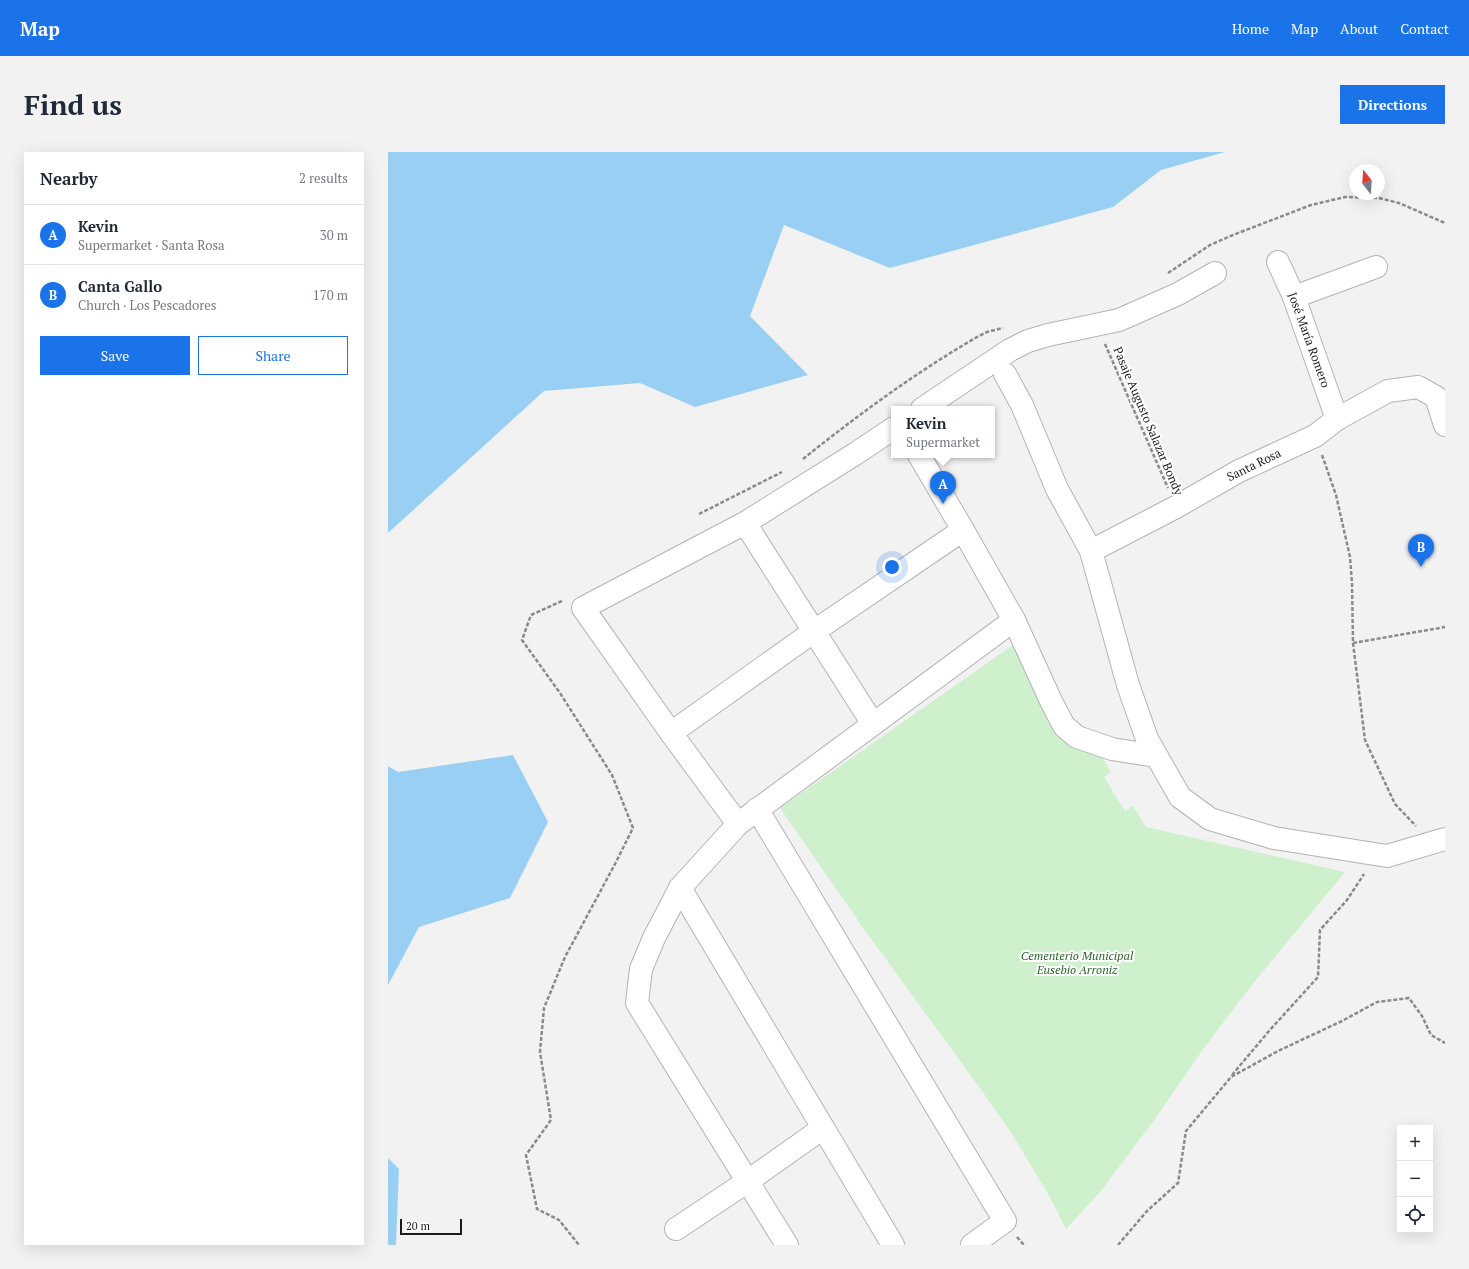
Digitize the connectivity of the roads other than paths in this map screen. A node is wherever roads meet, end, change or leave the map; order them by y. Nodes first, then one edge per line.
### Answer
1 (1278, 262) dead end
2 (1376, 267) dead end
3 (1215, 273) dead end
4 (1294, 297) junction
5 (1005, 374) dead end
6 (926, 406) edge
7 (1337, 419) junction
8 (1445, 425) edge
9 (891, 430) edge
10 (921, 458) edge
11 (745, 523) junction
12 (963, 530) junction
13 (1091, 551) junction
14 (1014, 620) junction
15 (813, 632) junction
16 (873, 724) junction
17 (671, 733) junction
18 (1156, 756) junction
19 (757, 809) junction
20 (738, 824) junction
21 (1439, 841) edge
22 (680, 888) junction
23 (823, 1128) junction
24 (748, 1181) junction
25 (676, 1229) dead end
26 (788, 1245) edge
27 (893, 1245) edge
28 (972, 1245) edge

1 - 4 street, José María Romero
2 - 4 street
3 - 6 street
4 - 7 street, José María Romero
5 - 13 street
7 - 8 street, Santa Rosa
7 - 13 street, Santa Rosa
9 - 11 street
10 - 12 street
11 - 15 street
11 - 17 street
12 - 14 street
12 - 15 street
13 - 18 street
14 - 16 street
14 - 18 street
15 - 16 street
15 - 17 street
16 - 19 street
17 - 20 street
18 - 21 street
19 - 20 street
19 - 28 street
20 - 22 street
22 - 23 street
22 - 24 street
23 - 24 street
23 - 27 street
24 - 25 street
24 - 26 street

